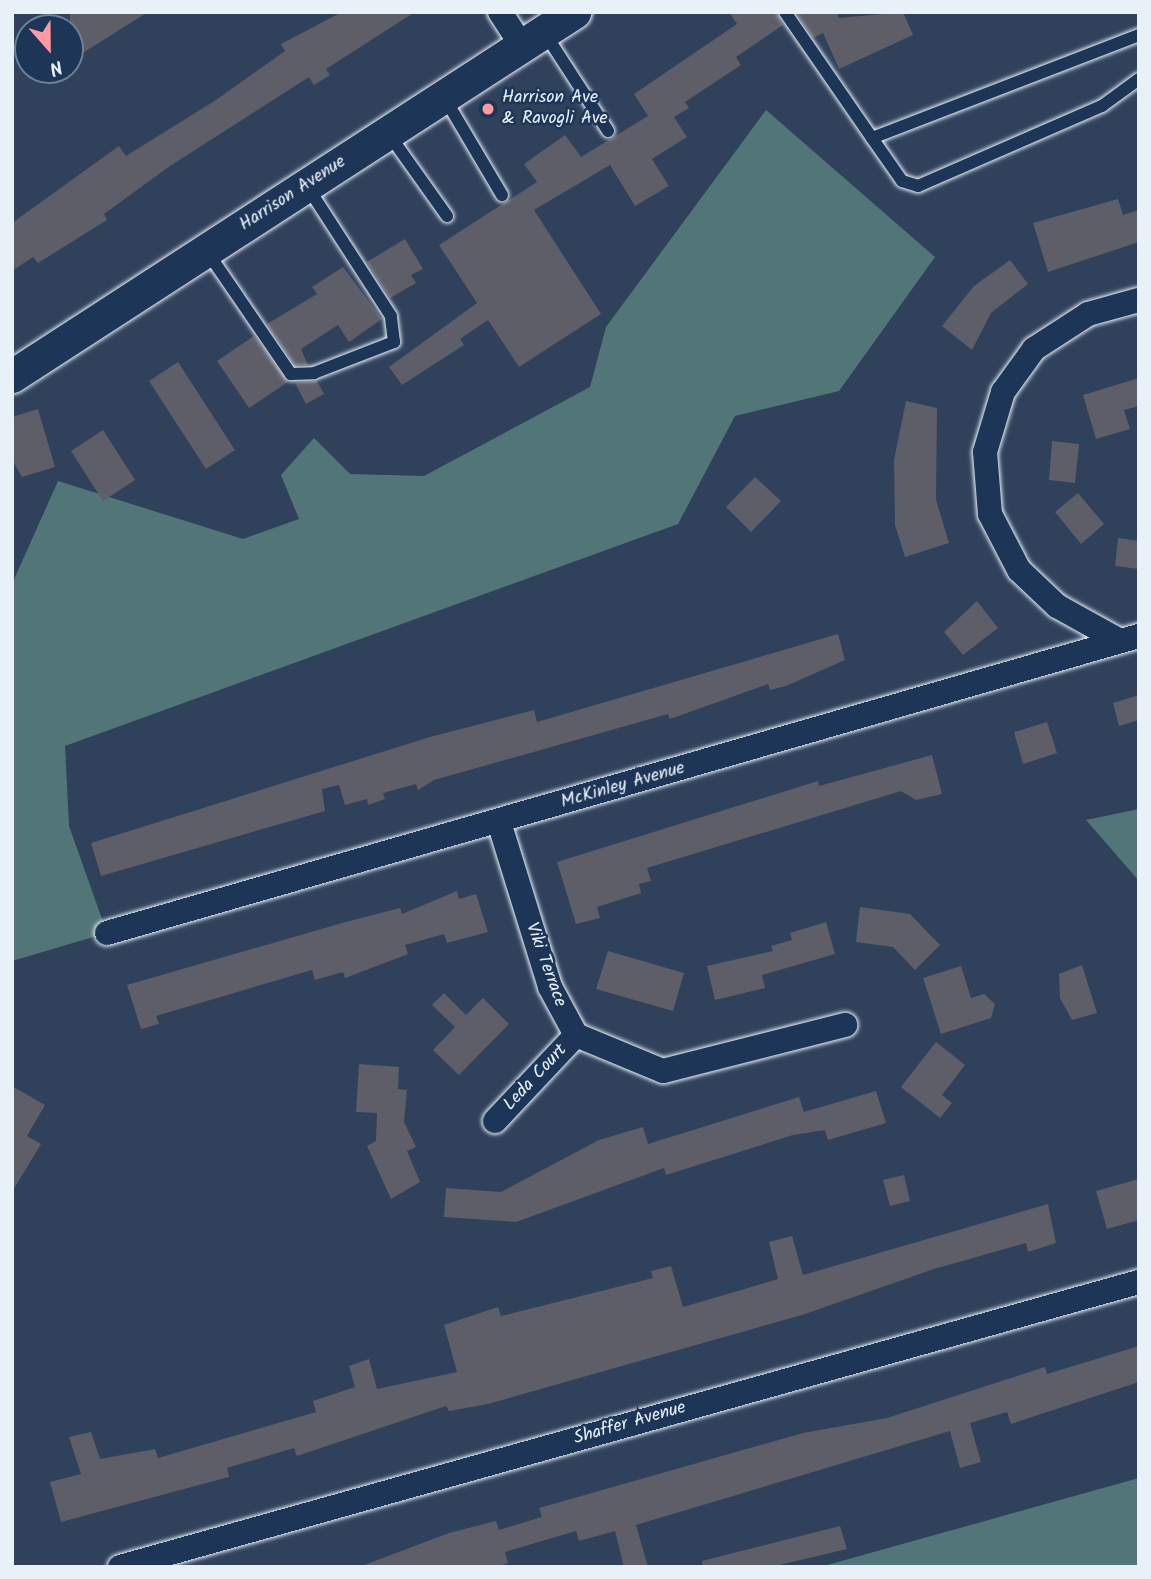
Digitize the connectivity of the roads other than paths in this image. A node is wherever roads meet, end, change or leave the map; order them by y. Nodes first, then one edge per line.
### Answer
1 (500, 12) edge
2 (574, 12) edge
3 (785, 12) edge
4 (1139, 35) edge
5 (533, 39) junction
6 (1139, 79) edge
7 (444, 97) junction
8 (608, 131) dead end
9 (388, 132) junction
10 (872, 138) junction
11 (307, 185) junction
12 (502, 195) dead end
13 (447, 216) dead end
14 (206, 250) junction
15 (1139, 300) edge
16 (12, 376) edge
17 (1130, 639) edge
18 (499, 822) junction
19 (107, 933) dead end
20 (845, 1025) dead end
21 (576, 1035) junction
22 (495, 1121) dead end
23 (1139, 1282) edge
24 (120, 1567) edge

1 - 5 street
2 - 5 main road, Harrison Avenue
3 - 10 lane
4 - 10 lane
5 - 7 main road, Harrison Avenue
5 - 8 lane
6 - 10 lane
7 - 9 main road, Harrison Avenue
7 - 12 lane
9 - 11 main road, Harrison Avenue
9 - 13 lane
11 - 14 main road, Harrison Avenue
11 - 14 lane
14 - 16 main road, Harrison Avenue
15 - 17 street
17 - 18 street, McKinley Avenue
18 - 19 street, McKinley Avenue
18 - 21 street, Viki Terrace
20 - 21 street
21 - 22 street, Leda Court
23 - 24 street, Shaffer Avenue

